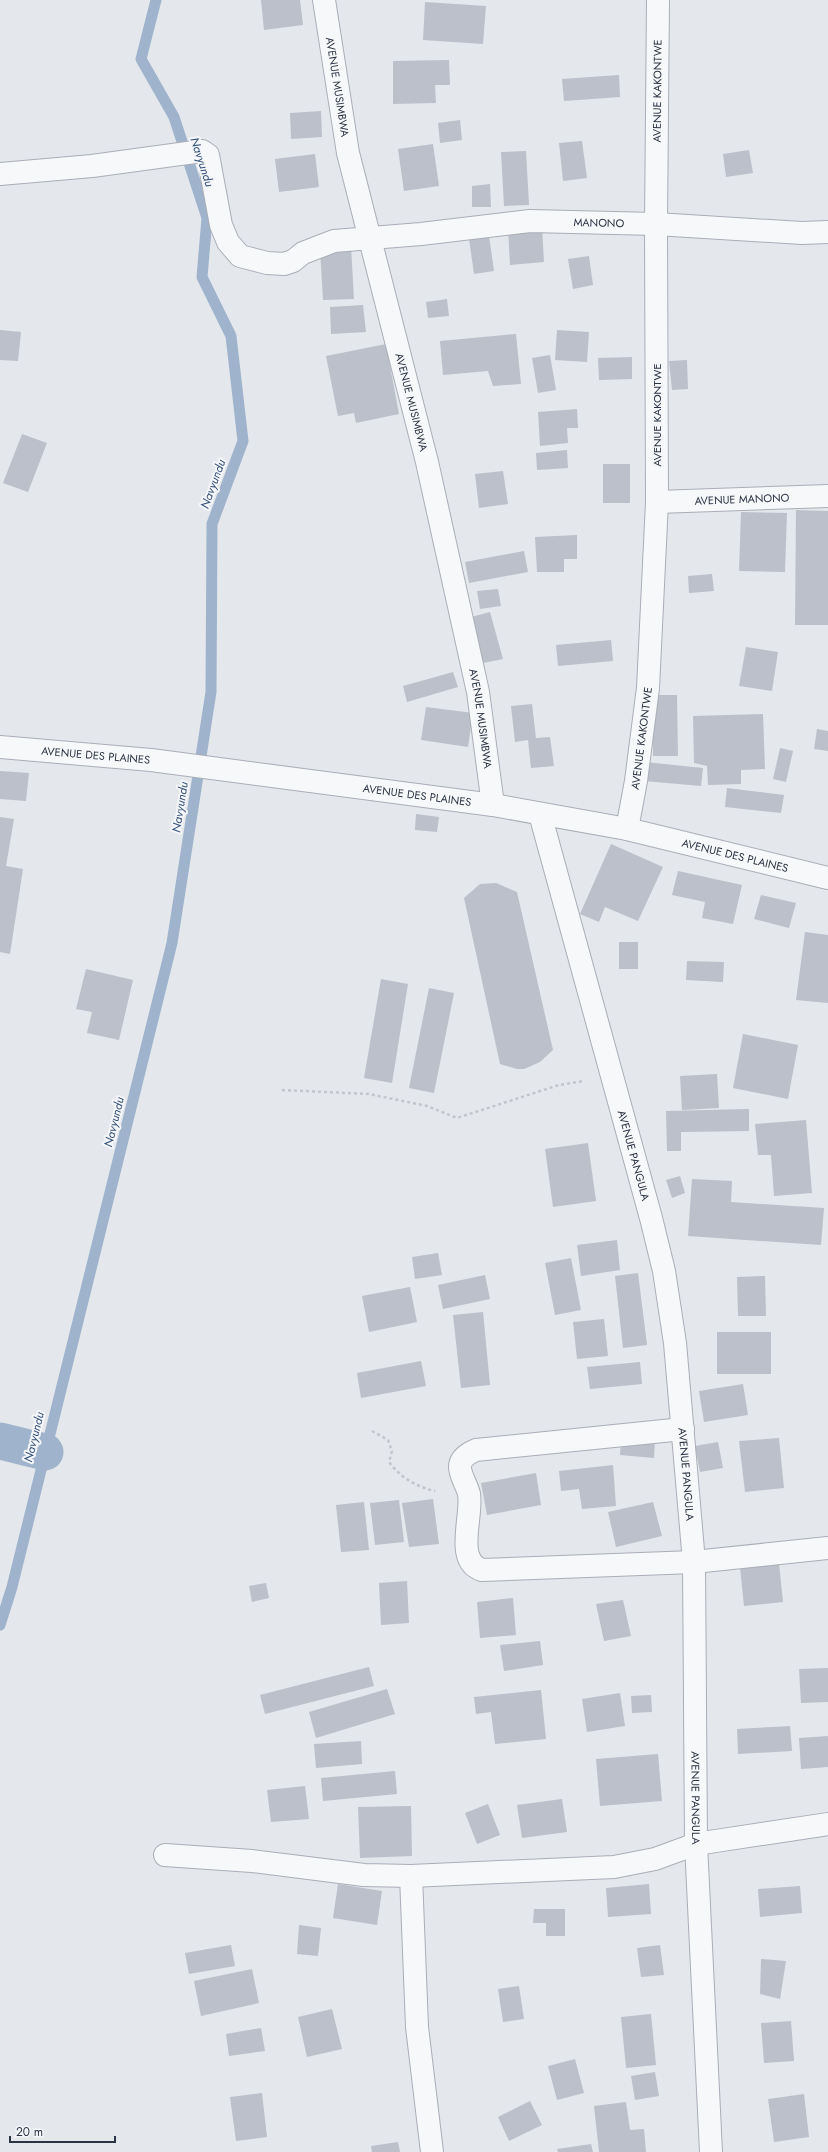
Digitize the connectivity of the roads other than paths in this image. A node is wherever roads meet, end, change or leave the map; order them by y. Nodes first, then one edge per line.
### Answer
1 (324, 0) edge
2 (658, 0) edge
3 (0, 174) edge
4 (656, 224) junction
5 (828, 232) edge
6 (371, 238) junction
7 (828, 496) edge
8 (656, 502) junction
9 (0, 746) edge
10 (493, 805) junction
11 (540, 814) junction
12 (627, 829) junction
13 (828, 878) edge
14 (683, 1429) junction
15 (828, 1548) edge
16 (694, 1562) junction
17 (828, 1824) edge
18 (696, 1844) junction
19 (165, 1855) dead end
20 (410, 1876) junction
21 (432, 2152) edge
22 (711, 2152) edge

1 - 6 street, AVENUE MUSIMBWA
2 - 4 street, AVENUE KAKONTWE
3 - 6 street, MANONO
4 - 5 street, MANONO
4 - 6 street, MANONO
4 - 8 street, AVENUE KAKONTWE
6 - 10 street, AVENUE MUSIMBWA
7 - 8 street, AVENUE MANONO
8 - 12 street, AVENUE KAKONTWE
9 - 10 street, AVENUE DES PLAINES
10 - 11 street, AVENUE DES PLAINES
11 - 12 street, AVENUE DES PLAINES
11 - 14 street, AVENUE PANGULA
12 - 13 street, AVENUE DES PLAINES
14 - 16 street, AVENUE PANGULA
14 - 16 street
15 - 16 street
16 - 18 street, AVENUE PANGULA
17 - 18 street
18 - 20 street
18 - 22 street, AVENUE PANGULA
19 - 20 street
20 - 21 street

